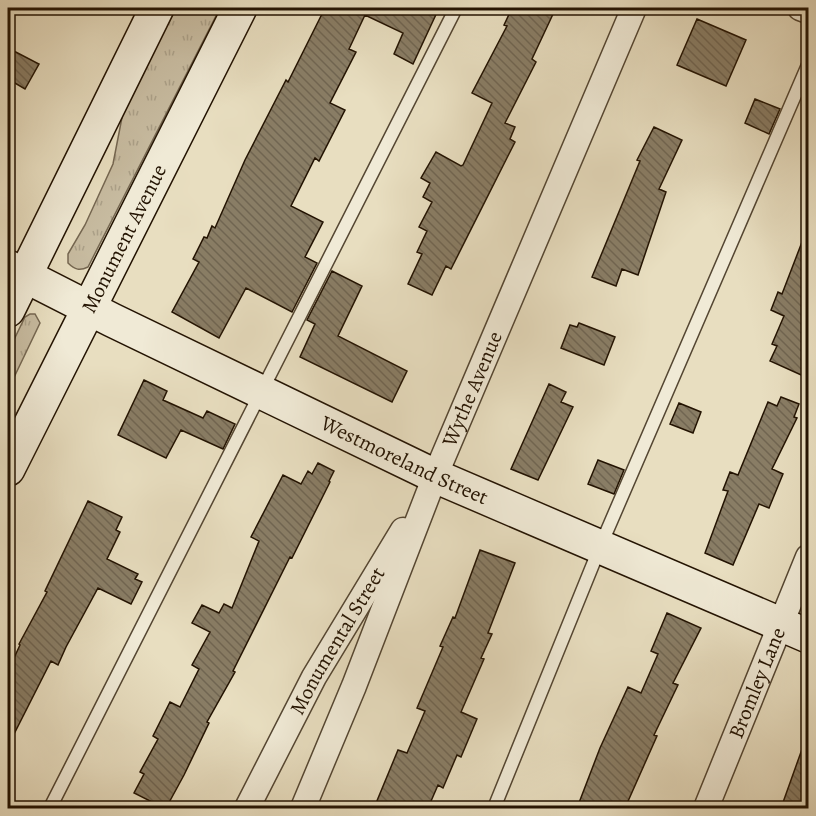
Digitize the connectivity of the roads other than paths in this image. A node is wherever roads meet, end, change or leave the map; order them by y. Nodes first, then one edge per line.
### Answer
1 (157, 8) edge
2 (240, 8) edge
3 (456, 8) edge
4 (634, 8) edge
5 (800, 8) edge
6 (808, 11) edge
7 (808, 65) edge
8 (16, 271) edge
9 (89, 307) junction
10 (8, 310) edge
11 (262, 391) junction
12 (8, 469) edge
13 (435, 476) junction
14 (600, 547) junction
15 (808, 557) edge
16 (794, 630) edge
17 (50, 808) edge
18 (247, 808) edge
19 (303, 808) edge
20 (494, 808) edge
21 (705, 808) edge

1 - 8 street
2 - 9 street, Monument Avenue
3 - 11 lane
4 - 13 street, Wythe Avenue
5 - 6 street
7 - 14 lane
8 - 9 street, Westmoreland Street
8 - 10 street
9 - 11 street, Westmoreland Street
9 - 12 street, Monument Avenue
11 - 13 street, Westmoreland Street
11 - 17 lane
13 - 14 street, Westmoreland Street
13 - 18 street, Monumental Street
13 - 19 street, Wythe Avenue
14 - 16 street, Westmoreland Street
14 - 20 lane
15 - 16 street, Bromley Lane
16 - 21 street, Bromley Lane

